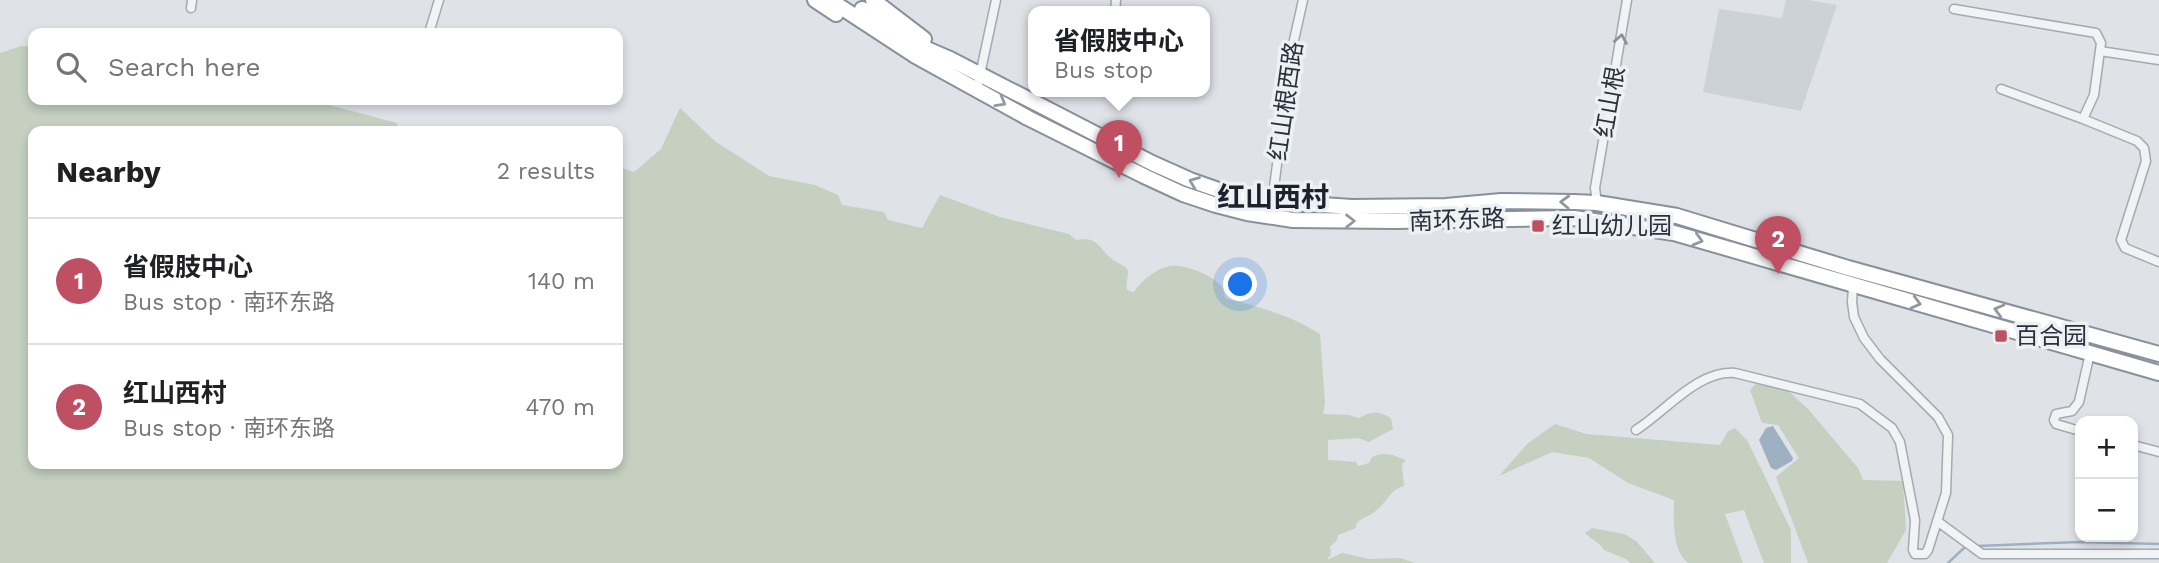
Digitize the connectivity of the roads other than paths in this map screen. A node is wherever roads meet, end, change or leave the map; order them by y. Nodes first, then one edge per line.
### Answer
1 (439, 0) edge
2 (815, 0) edge
3 (831, 0) edge
4 (847, 0) edge
5 (873, 0) edge
6 (996, 0) edge
7 (1303, 0) edge
8 (1627, 0) edge
9 (1954, 9) dead end
10 (431, 28) edge
11 (918, 51) junction
12 (2100, 51) junction
13 (2159, 60) edge
14 (946, 64) junction
15 (979, 82) junction
16 (2001, 89) dead end
17 (2083, 118) junction
18 (1272, 203) junction
19 (1597, 203) junction
20 (1595, 220) junction
21 (2159, 262) edge
22 (1853, 286) junction
23 (2090, 353) junction
24 (2159, 354) edge
25 (2159, 373) edge
26 (1636, 430) dead end
27 (2075, 430) edge
28 (2138, 446) edge
29 (2159, 452) edge
30 (1937, 521) junction
31 (2159, 554) edge

1 - 10 street
2 - 14 highway
3 - 11 highway, 南环东路
4 - 11 highway, 南环东路
5 - 14 highway
6 - 15 street
7 - 18 street, 红山根西路
19 -> 8 street, 红山根
9 - 12 street
11 - 14 highway, 南环东路
12 - 13 street
12 - 17 street
14 - 15 highway, 南环东路
18 -> 15 highway, 南环东路
15 -> 20 highway, 南环东路
16 - 17 street
17 - 21 street
19 -> 18 highway, 南环东路
19 - 20 highway
24 -> 19 highway, 南环东路
20 -> 22 highway, 南环东路
22 -> 23 highway, 南环东路
22 - 30 street
23 - 25 highway, 南环东路
23 - 27 street
26 - 30 street
28 - 29 street
30 - 31 street

